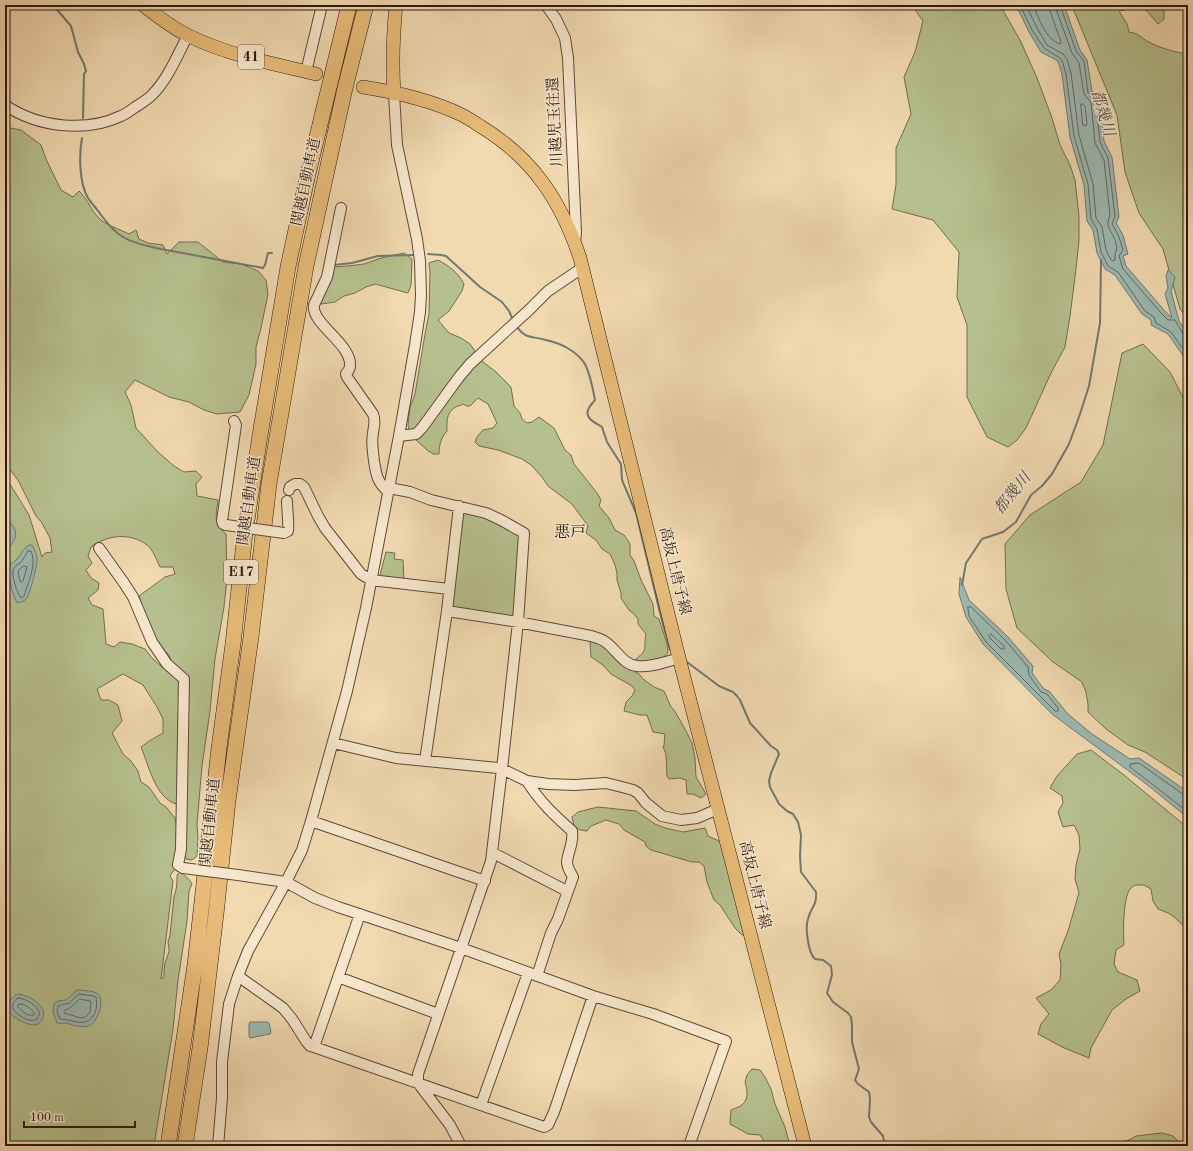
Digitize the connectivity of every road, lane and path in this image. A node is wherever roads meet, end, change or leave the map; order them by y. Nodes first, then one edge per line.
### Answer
1 (143, 5) edge
2 (322, 5) edge
3 (349, 5) edge
4 (366, 5) edge
5 (396, 5) edge
6 (546, 5) edge
7 (188, 36) junction
8 (311, 73) joint
9 (363, 87) dead end
10 (394, 94) junction
11 (5, 105) edge
12 (341, 208) dead end
13 (575, 243) junction
14 (582, 268) junction
15 (234, 421) dead end
16 (399, 436) junction
17 (389, 489) junction
18 (289, 490) dead end
19 (287, 501) dead end
20 (459, 506) junction
21 (99, 548) dead end
22 (370, 580) junction
23 (449, 588) junction
24 (447, 611) junction
25 (518, 622) junction
26 (680, 658) junction
27 (333, 743) junction
28 (425, 761) junction
29 (502, 769) junction
30 (527, 781) junction
31 (718, 809) junction
32 (312, 821) junction
33 (493, 853) junction
34 (485, 881) junction
35 (286, 882) junction
36 (567, 891) junction
37 (360, 914) junction
38 (461, 948) junction
39 (532, 974) junction
40 (238, 976) junction
41 (338, 977) junction
42 (593, 996) junction
43 (438, 1014) junction
44 (314, 1047) junction
45 (418, 1083) junction
46 (481, 1105) junction
47 (168, 1146) edge
48 (185, 1146) edge
49 (218, 1146) edge
50 (462, 1146) edge
51 (689, 1146) edge
52 (805, 1146) edge

1 - 7 main road, 41
2 - 8 street
3 - 47 highway, 関越自動車道 / E17
4 - 48 highway, 関越自動車道 / E17
5 - 10 main road
6 - 13 street, 川越児玉往還
7 - 8 main road, 41
7 - 11 street
9 - 10 main road, 高坂上唐子線
10 - 13 main road, 高坂上唐子線
10 - 16 street
12 - 17 street
13 - 14 main road, 高坂上唐子線
14 - 16 street
14 - 26 main road, 高坂上唐子線
15 - 19 street, bridge
16 - 17 street
17 - 20 street
17 - 22 street
18 - 22 street
20 - 23 street
20 - 25 street
21 - 35 street, bridge
22 - 23 street
22 - 27 street
23 - 24 street
24 - 25 street
24 - 28 street
25 - 26 street
25 - 29 street
26 - 31 main road, 高坂上唐子線
27 - 28 street
27 - 32 street
28 - 29 street
29 - 30 street
29 - 33 street
30 - 31 street
30 - 36 street
31 - 52 main road, 高坂上唐子線
32 - 34 street
32 - 35 street
33 - 34 street
33 - 36 street
34 - 38 street
35 - 37 street
35 - 40 street
36 - 39 street
37 - 38 street
37 - 41 street
38 - 39 street
38 - 43 street
39 - 42 street
39 - 46 street
40 - 44 street
40 - 49 street
41 - 43 street
41 - 44 street
42 - 46 street
42 - 51 street
43 - 45 street
44 - 45 street
45 - 46 street
45 - 50 street

